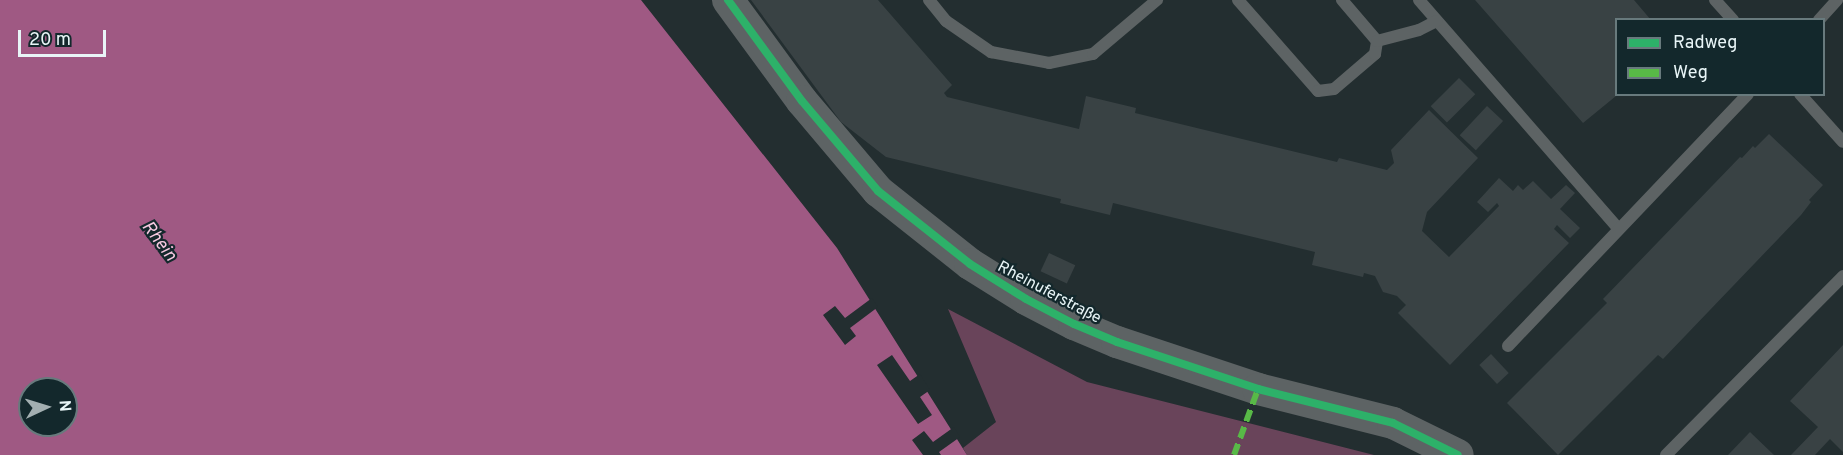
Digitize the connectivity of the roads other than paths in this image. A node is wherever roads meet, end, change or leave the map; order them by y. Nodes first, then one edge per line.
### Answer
1 (728, 0) edge
2 (929, 0) edge
3 (1157, 0) edge
4 (1238, 0) edge
5 (1342, 0) edge
6 (1419, 0) edge
7 (1715, 0) edge
8 (1837, 0) edge
9 (1731, 18) edge
10 (1821, 18) edge
11 (1437, 21) junction
12 (1377, 41) junction
13 (1746, 96) edge
14 (1802, 96) edge
15 (1843, 142) edge
16 (1619, 229) junction
17 (1843, 276) edge
18 (1508, 346) dead end
19 (1458, 455) edge
20 (1666, 455) edge

1 - 19 street, Rheinuferstraße
2 - 3 lane
4 - 12 lane
5 - 12 lane
6 - 11 lane
7 - 9 lane
8 - 10 lane
11 - 12 lane
11 - 16 lane
13 - 16 lane
14 - 15 lane
16 - 18 lane
17 - 20 lane

